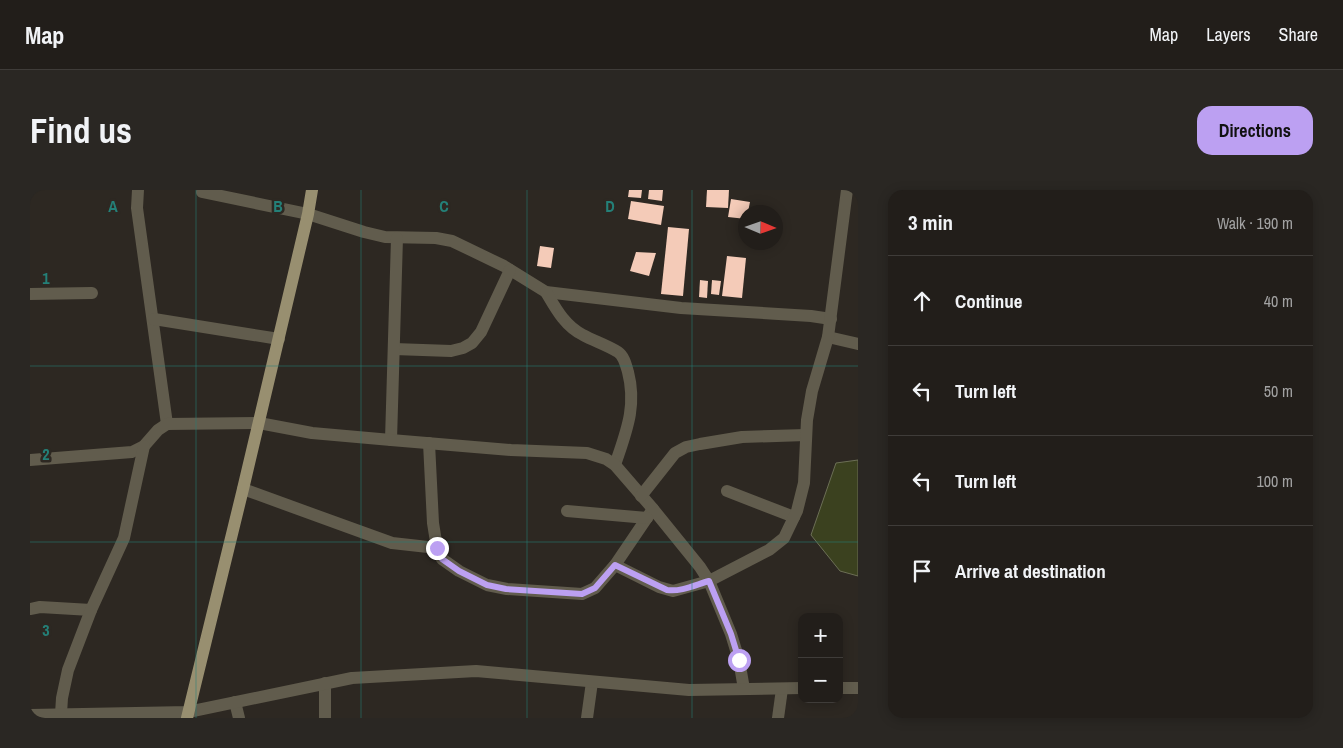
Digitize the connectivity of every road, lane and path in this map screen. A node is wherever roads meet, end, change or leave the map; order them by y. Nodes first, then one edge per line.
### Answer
1 (138, 190) edge
2 (312, 190) edge
3 (848, 190) edge
4 (202, 192) dead end
5 (308, 214) junction
6 (397, 238) junction
7 (510, 270) junction
8 (92, 292) dead end
9 (546, 292) junction
10 (30, 294) edge
11 (154, 319) junction
12 (831, 319) junction
13 (828, 338) junction
14 (279, 339) junction
15 (858, 344) edge
16 (394, 349) junction
17 (168, 424) junction
18 (259, 424) junction
19 (806, 435) junction
20 (391, 440) junction
21 (428, 443) junction
22 (144, 446) junction
23 (30, 460) edge
24 (615, 465) junction
25 (243, 490) junction
26 (728, 491) dead end
27 (641, 496) junction
28 (567, 511) dead end
29 (650, 513) junction
30 (794, 517) junction
31 (437, 548) junction
32 (615, 565) junction
33 (709, 581) junction
34 (30, 609) edge
35 (92, 610) junction
36 (592, 682) junction
37 (325, 683) junction
38 (782, 688) junction
39 (798, 688) edge
40 (843, 688) edge
41 (858, 688) edge
42 (744, 689) junction
43 (235, 702) junction
44 (61, 714) junction
45 (30, 715) edge
46 (188, 715) edge
47 (240, 718) edge
48 (324, 718) edge
49 (587, 718) edge
50 (778, 718) edge

1 - 11 street
2 - 5 main road
3 - 12 street
4 - 5 street
5 - 6 street
5 - 14 main road
6 - 7 street
6 - 16 street
7 - 9 street
7 - 16 street
8 - 10 street
9 - 12 street
9 - 24 street
11 - 14 street
11 - 17 street
12 - 13 street
13 - 15 street
13 - 19 street
14 - 18 main road
16 - 20 street
17 - 18 street
17 - 22 street
18 - 20 street
18 - 25 main road
19 - 27 street
19 - 30 street
20 - 21 street
21 - 24 street
21 - 31 street
22 - 23 street
22 - 35 street
24 - 27 street
25 - 31 street
25 - 46 main road
26 - 30 street
27 - 29 street
28 - 29 street
29 - 32 street
29 - 33 street
30 - 33 street
31 - 32 street
32 - 33 street
33 - 42 street
34 - 35 street
35 - 44 street
36 - 37 street
36 - 42 street
36 - 49 street
37 - 43 street
37 - 48 street
38 - 39 street
38 - 42 street
38 - 50 street
40 - 41 street
43 - 46 street
43 - 47 street
44 - 45 street
44 - 46 street

